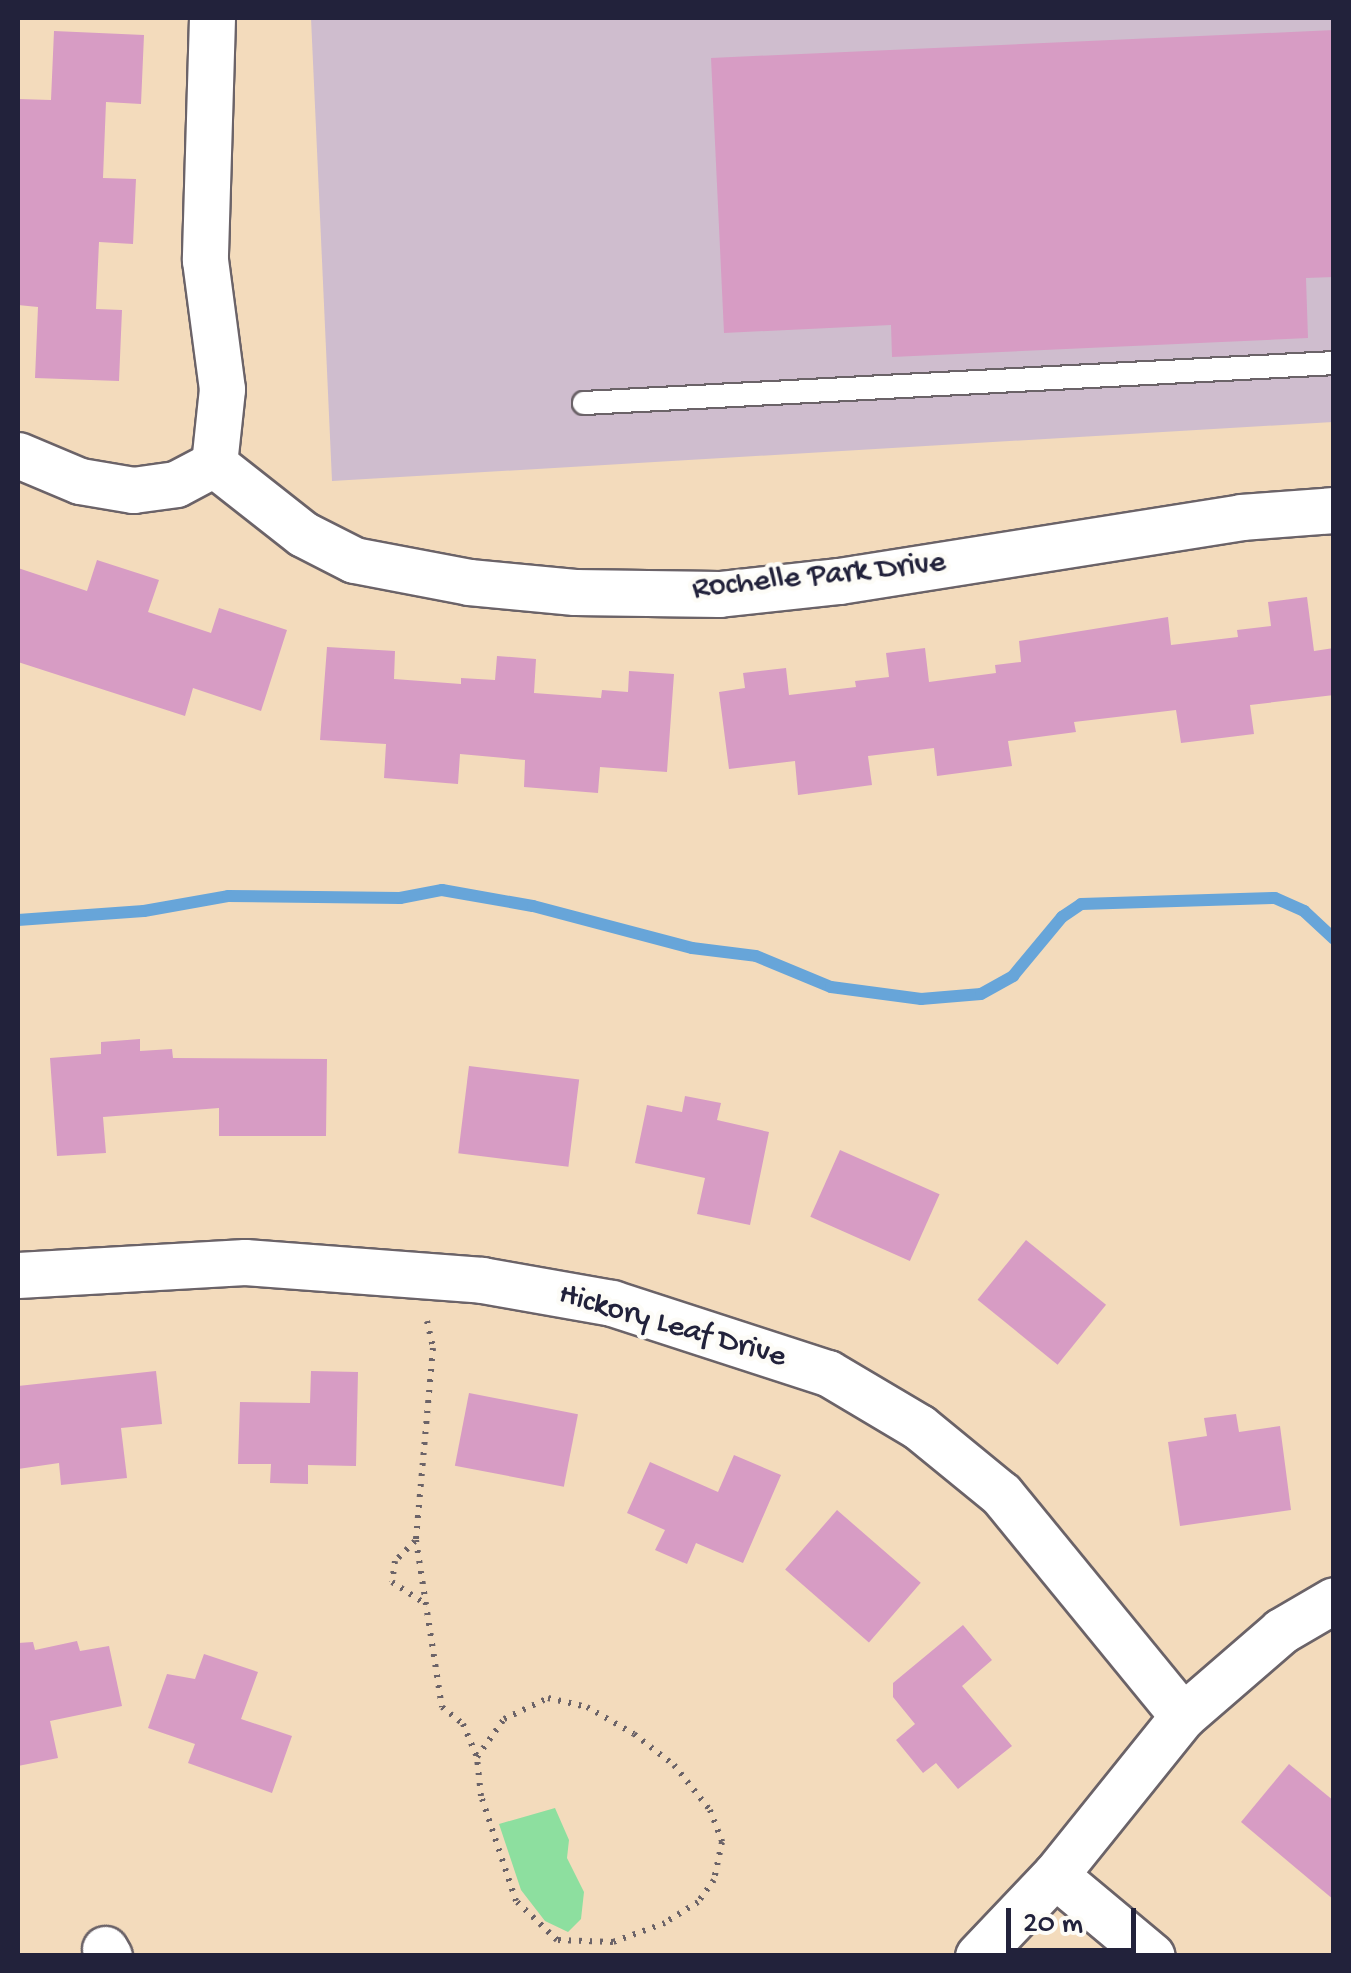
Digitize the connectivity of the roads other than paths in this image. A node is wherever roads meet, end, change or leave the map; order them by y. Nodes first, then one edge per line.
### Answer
1 (212, 18) edge
2 (1334, 363) edge
3 (584, 403) dead end
4 (18, 455) edge
5 (214, 464) junction
6 (1334, 510) edge
7 (18, 1276) edge
8 (1334, 1600) edge
9 (1184, 1716) junction
10 (1055, 1875) junction
11 (978, 1956) edge
12 (1152, 1956) edge

1 - 5 street
2 - 3 lane
4 - 5 street
5 - 6 street, Rochelle Park Drive
7 - 9 street, Hickory Leaf Drive
8 - 9 street
9 - 10 street
10 - 11 street
10 - 12 street

